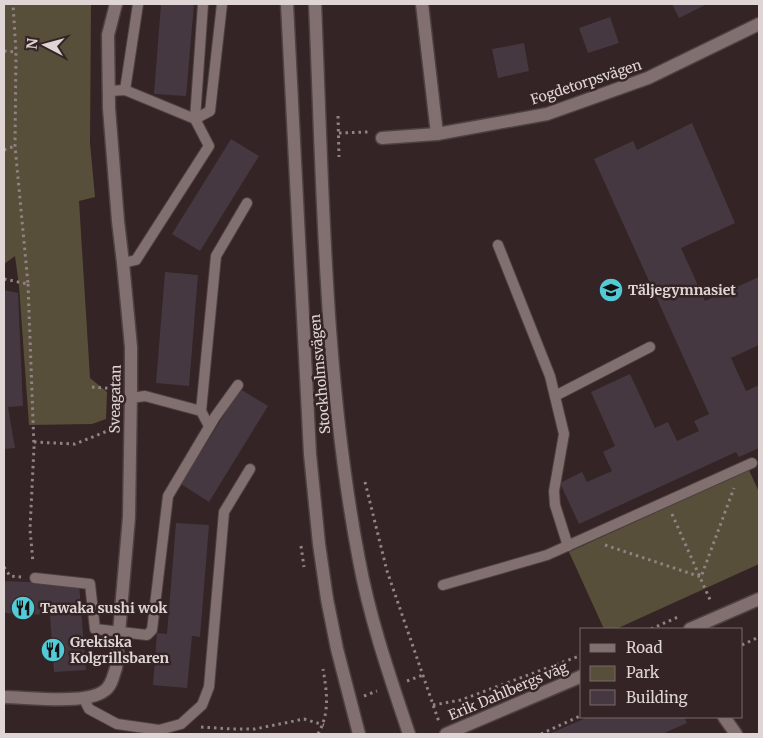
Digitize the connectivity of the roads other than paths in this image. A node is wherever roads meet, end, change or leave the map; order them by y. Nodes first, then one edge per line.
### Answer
1 (116, 4) edge
2 (138, 4) edge
3 (203, 4) edge
4 (222, 4) edge
5 (287, 4) edge
6 (315, 4) edge
7 (422, 4) edge
8 (759, 24) edge
9 (125, 90) junction
10 (109, 91) junction
11 (195, 120) junction
12 (438, 134) junction
13 (382, 138) road end
14 (247, 203) dead end
15 (498, 245) dead end
16 (123, 263) junction
17 (650, 347) dead end
18 (238, 385) dead end
19 (131, 394) junction
20 (555, 396) junction
21 (201, 411) junction
22 (209, 426) junction
23 (752, 463) dead end
24 (250, 469) dead end
25 (568, 546) junction
26 (34, 578) road end
27 (443, 585) dead end
28 (759, 600) edge
29 (692, 628) edge
30 (119, 632) junction
31 (580, 677) edge
32 (4, 697) edge
33 (84, 699) junction
34 (725, 718) edge
35 (443, 731) edge
36 (359, 734) edge
37 (409, 734) edge
38 (736, 734) edge

1 - 10 street, Sveagatan
2 - 9 lane
3 - 11 lane
4 - 11 lane
5 - 36 street, Stockholmsvägen
6 - 37 street, Stockholmsvägen
7 - 12 street
8 - 12 street, Fogdetorpsvägen
9 - 10 lane
9 - 11 lane
10 - 16 street, Sveagatan
11 - 16 lane
12 - 13 street, Fogdetorpsvägen
14 - 21 lane
15 - 20 lane
16 - 19 street, Sveagatan
17 - 20 lane
18 - 22 lane
19 - 21 lane
19 - 30 street, Sveagatan
20 - 25 lane
21 - 22 lane
22 - 30 lane
23 - 25 lane
24 - 33 lane
25 - 27 lane
26 - 30 lane
28 - 29 street
30 - 33 street, Sveagatan
31 - 35 street, Erik Dahlbergs väg
32 - 33 street, Sveagatan
34 - 38 street

